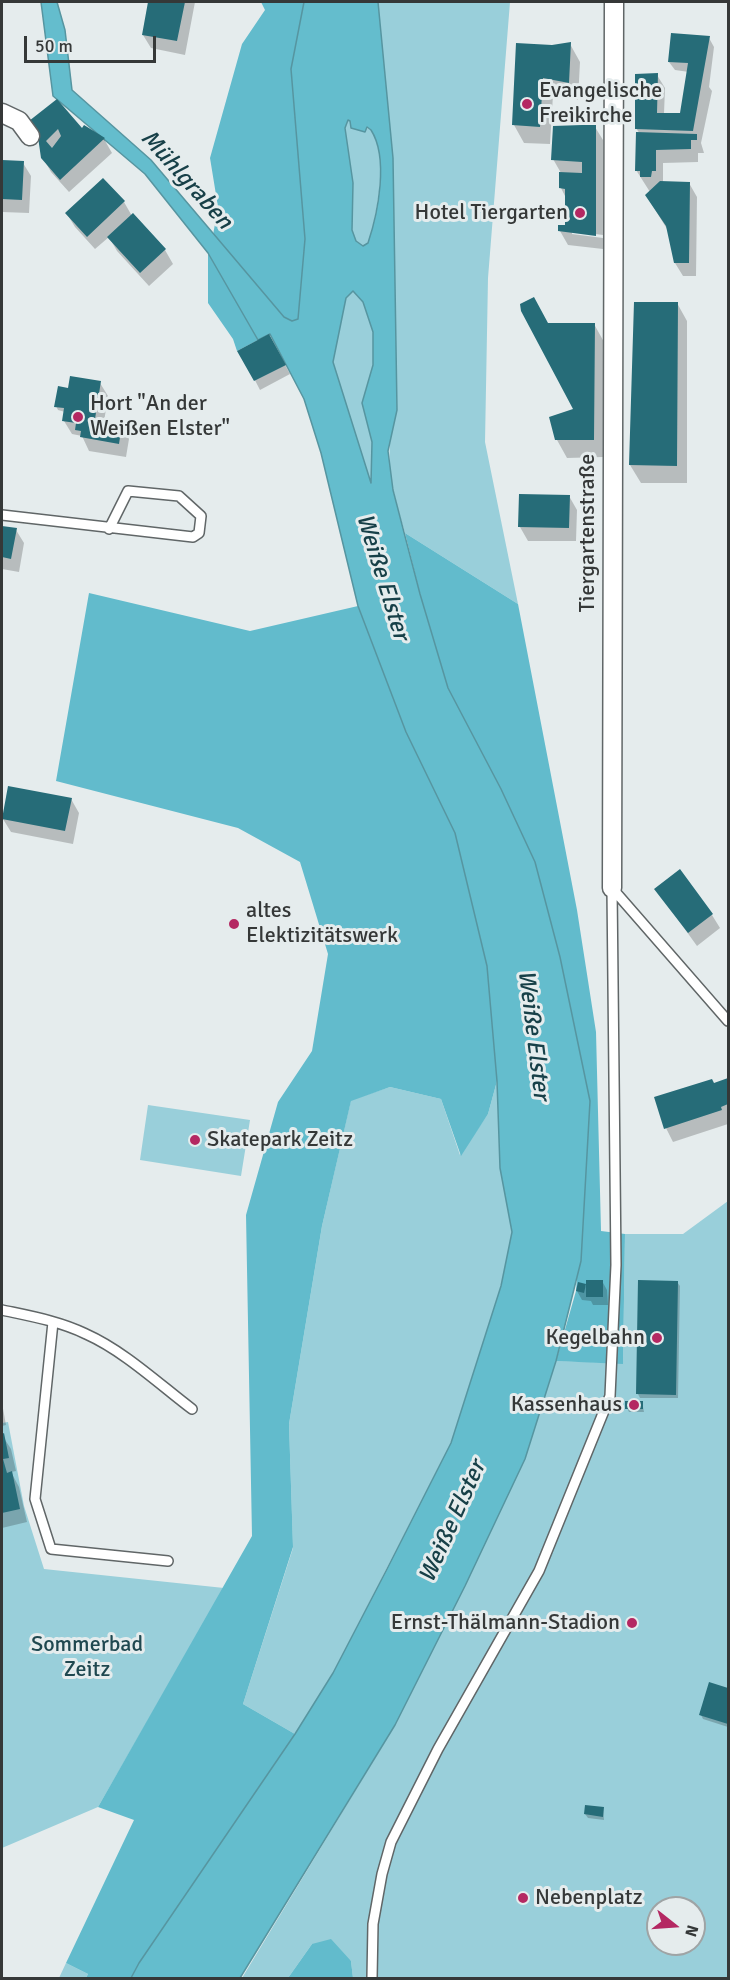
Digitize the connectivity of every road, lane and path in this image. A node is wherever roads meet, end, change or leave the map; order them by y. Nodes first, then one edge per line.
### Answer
1 (614, 2) edge
2 (2, 112) edge
3 (30, 136) dead end
4 (2, 515) edge
5 (109, 529) junction
6 (612, 888) junction
7 (729, 1021) edge
8 (2, 1310) edge
9 (53, 1322) junction
10 (192, 1409) dead end
11 (168, 1561) dead end
12 (372, 1978) edge

1 - 6 street, Tiergartenstraße
2 - 3 street
4 - 5 lane
5 - 5 lane
6 - 7 lane
6 - 12 lane
8 - 9 lane
9 - 10 lane
9 - 11 lane

